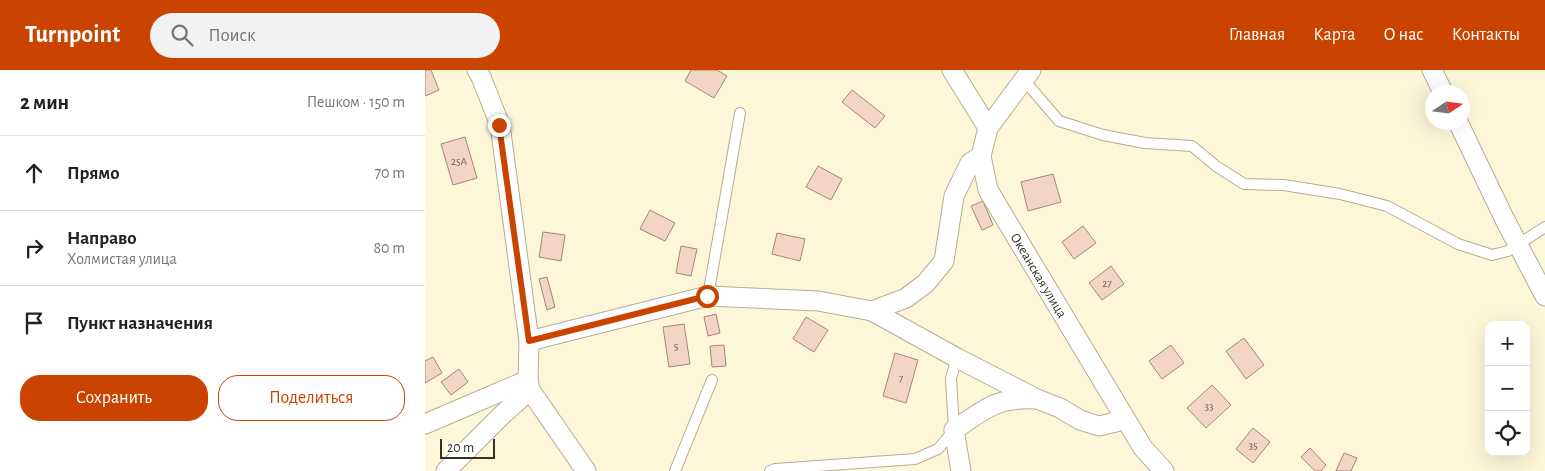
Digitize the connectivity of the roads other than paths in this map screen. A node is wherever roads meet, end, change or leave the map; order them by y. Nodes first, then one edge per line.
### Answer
1 (477, 70) edge
2 (952, 70) edge
3 (1432, 70) edge
4 (1027, 75) edge
5 (1440, 85) edge
6 (740, 113) dead end
7 (988, 128) junction
8 (1461, 130) edge
9 (981, 156) junction
10 (1545, 227) edge
11 (1518, 244) junction
12 (707, 296) junction
13 (1545, 296) edge
14 (872, 311) junction
15 (529, 341) junction
16 (957, 358) junction
17 (712, 380) dead end
18 (529, 385) junction
19 (1037, 399) junction
20 (1124, 417) junction
21 (425, 424) edge
22 (955, 430) junction
23 (446, 471) edge
24 (586, 471) edge
25 (675, 471) edge
26 (771, 471) edge
27 (961, 471) edge
28 (1164, 471) edge

1 - 15 street
2 - 7 street
3 - 5 street
4 - 7 street
4 - 11 lane
6 - 12 lane
7 - 9 street, Океанская улица
8 - 11 street
9 - 14 street
9 - 20 street, Океанская улица
10 - 11 lane
11 - 13 street
12 - 14 street
12 - 15 street
14 - 16 street
15 - 18 street
16 - 19 street
16 - 22 lane
17 - 25 lane
18 - 21 street
18 - 23 street
18 - 24 street
19 - 20 street
19 - 22 street
20 - 28 street, Океанская улица
22 - 26 lane
22 - 27 street

